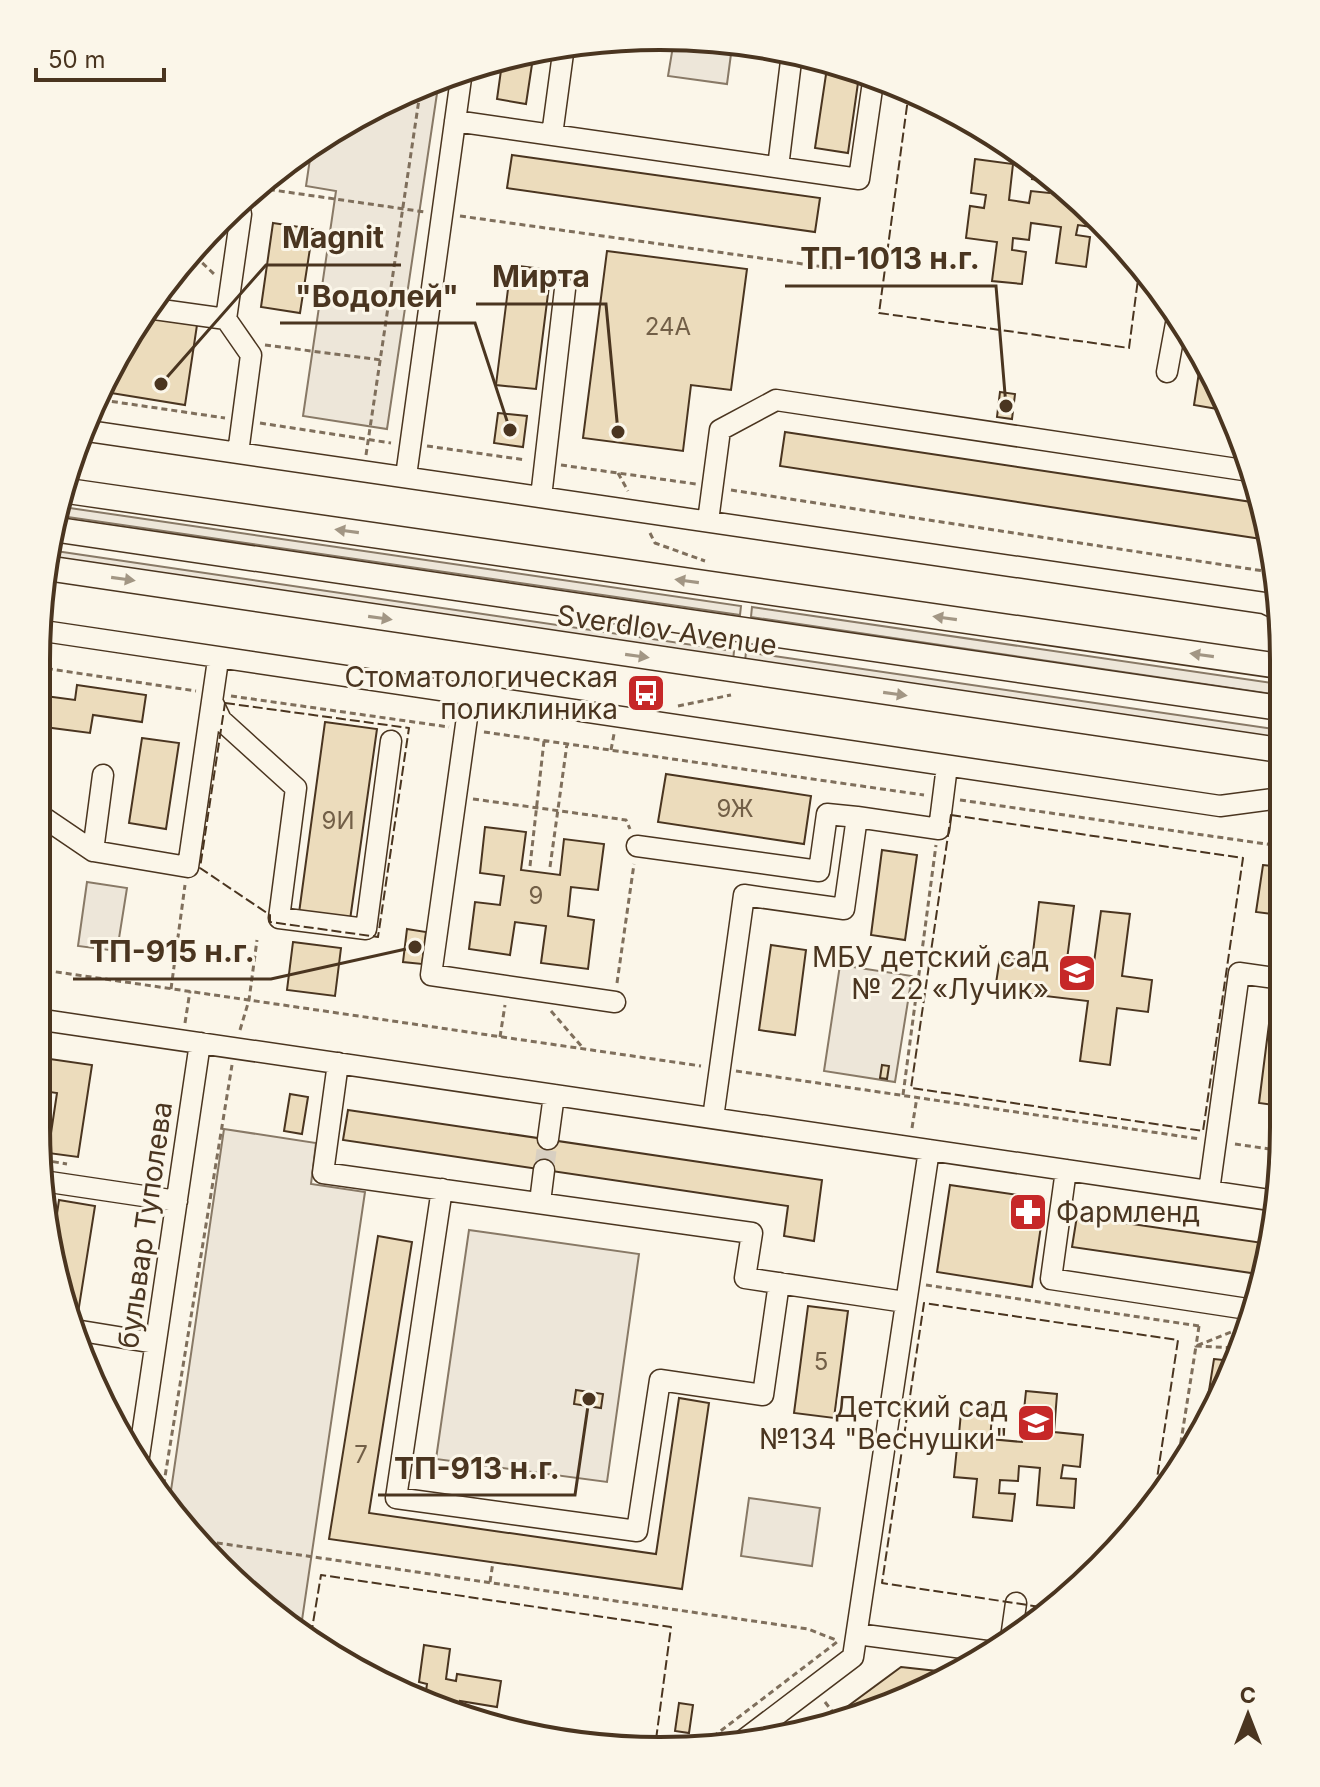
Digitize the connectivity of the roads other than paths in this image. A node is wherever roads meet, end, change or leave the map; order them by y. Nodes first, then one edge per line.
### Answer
1 (562, 58) edge
2 (791, 65) edge
3 (460, 83) edge
4 (872, 88) edge
5 (455, 121) junction
6 (552, 135) junction
7 (778, 167) junction
8 (246, 213) edge
9 (565, 289) dead end
10 (161, 310) edge
11 (226, 319) junction
12 (1174, 333) edge
13 (1167, 372) dead end
14 (94, 432) edge
15 (238, 453) junction
16 (1240, 469) edge
17 (406, 476) junction
18 (74, 492) edge
19 (541, 497) junction
20 (708, 521) junction
21 (64, 531) edge
22 (57, 570) edge
23 (1267, 605) edge
24 (51, 632) edge
25 (218, 660) junction
26 (1270, 665) edge
27 (470, 696) junction
28 (213, 697) junction
29 (1270, 707) edge
30 (391, 741) dead end
31 (1270, 749) edge
32 (947, 766) junction
33 (103, 775) dead end
34 (1270, 799) edge
35 (857, 817) junction
36 (50, 827) edge
37 (637, 846) road end
38 (93, 851) junction
39 (1270, 977) edge
40 (615, 1002) road end
41 (50, 1021) edge
42 (200, 1043) junction
43 (338, 1063) junction
44 (554, 1095) junction
45 (713, 1118) junction
46 (548, 1139) tunnel mouth
47 (919, 1148) junction
48 (544, 1170) tunnel mouth
49 (1066, 1170) junction
50 (53, 1183) edge
51 (442, 1189) junction
52 (1209, 1191) junction
53 (1266, 1199) edge
54 (177, 1201) junction
55 (540, 1202) junction
56 (779, 1283) junction
57 (907, 1293) junction
58 (1242, 1308) edge
59 (85, 1332) edge
60 (155, 1343) junction
61 (140, 1446) edge
62 (1016, 1603) dead end
63 (1013, 1624) edge
64 (847, 1637) junction
65 (974, 1650) edge
66 (759, 1729) edge

1 - 6 street
2 - 7 street
3 - 5 street
4 - 7 street
5 - 6 street
5 - 17 street
6 - 7 street
8 - 11 street
9 - 19 street
10 - 11 street
11 - 15 street
12 - 13 street
14 - 15 street
15 - 17 street
16 - 20 street
17 - 19 street
26 -> 18 main road, Sverdlov Avenue
19 - 20 street
20 - 23 street
21 - 29 main road, Sverdlov Avenue
22 -> 31 main road, Sverdlov Avenue
24 - 25 street
25 - 27 street
25 - 28 street
27 - 32 street
27 - 40 street
28 - 30 street
28 - 38 street
32 - 34 street
32 - 35 street
33 - 38 street
35 - 37 street
35 - 45 street
36 - 38 street
39 - 52 street
41 - 42 street
42 - 43 street
42 - 54 street, бульвар Туполева
43 - 44 street
43 - 51 street
44 - 45 street
44 - 46 street
45 - 47 street
47 - 49 street
47 - 57 street
48 - 55 street
49 - 52 street
49 - 58 street
50 - 54 street
51 - 55 street
51 - 56 street
52 - 53 street
54 - 60 street, бульвар Туполева
55 - 56 street
56 - 57 street
57 - 64 street
59 - 60 street
60 - 61 street, бульвар Туполева
62 - 63 street
64 - 65 street
64 - 66 street

